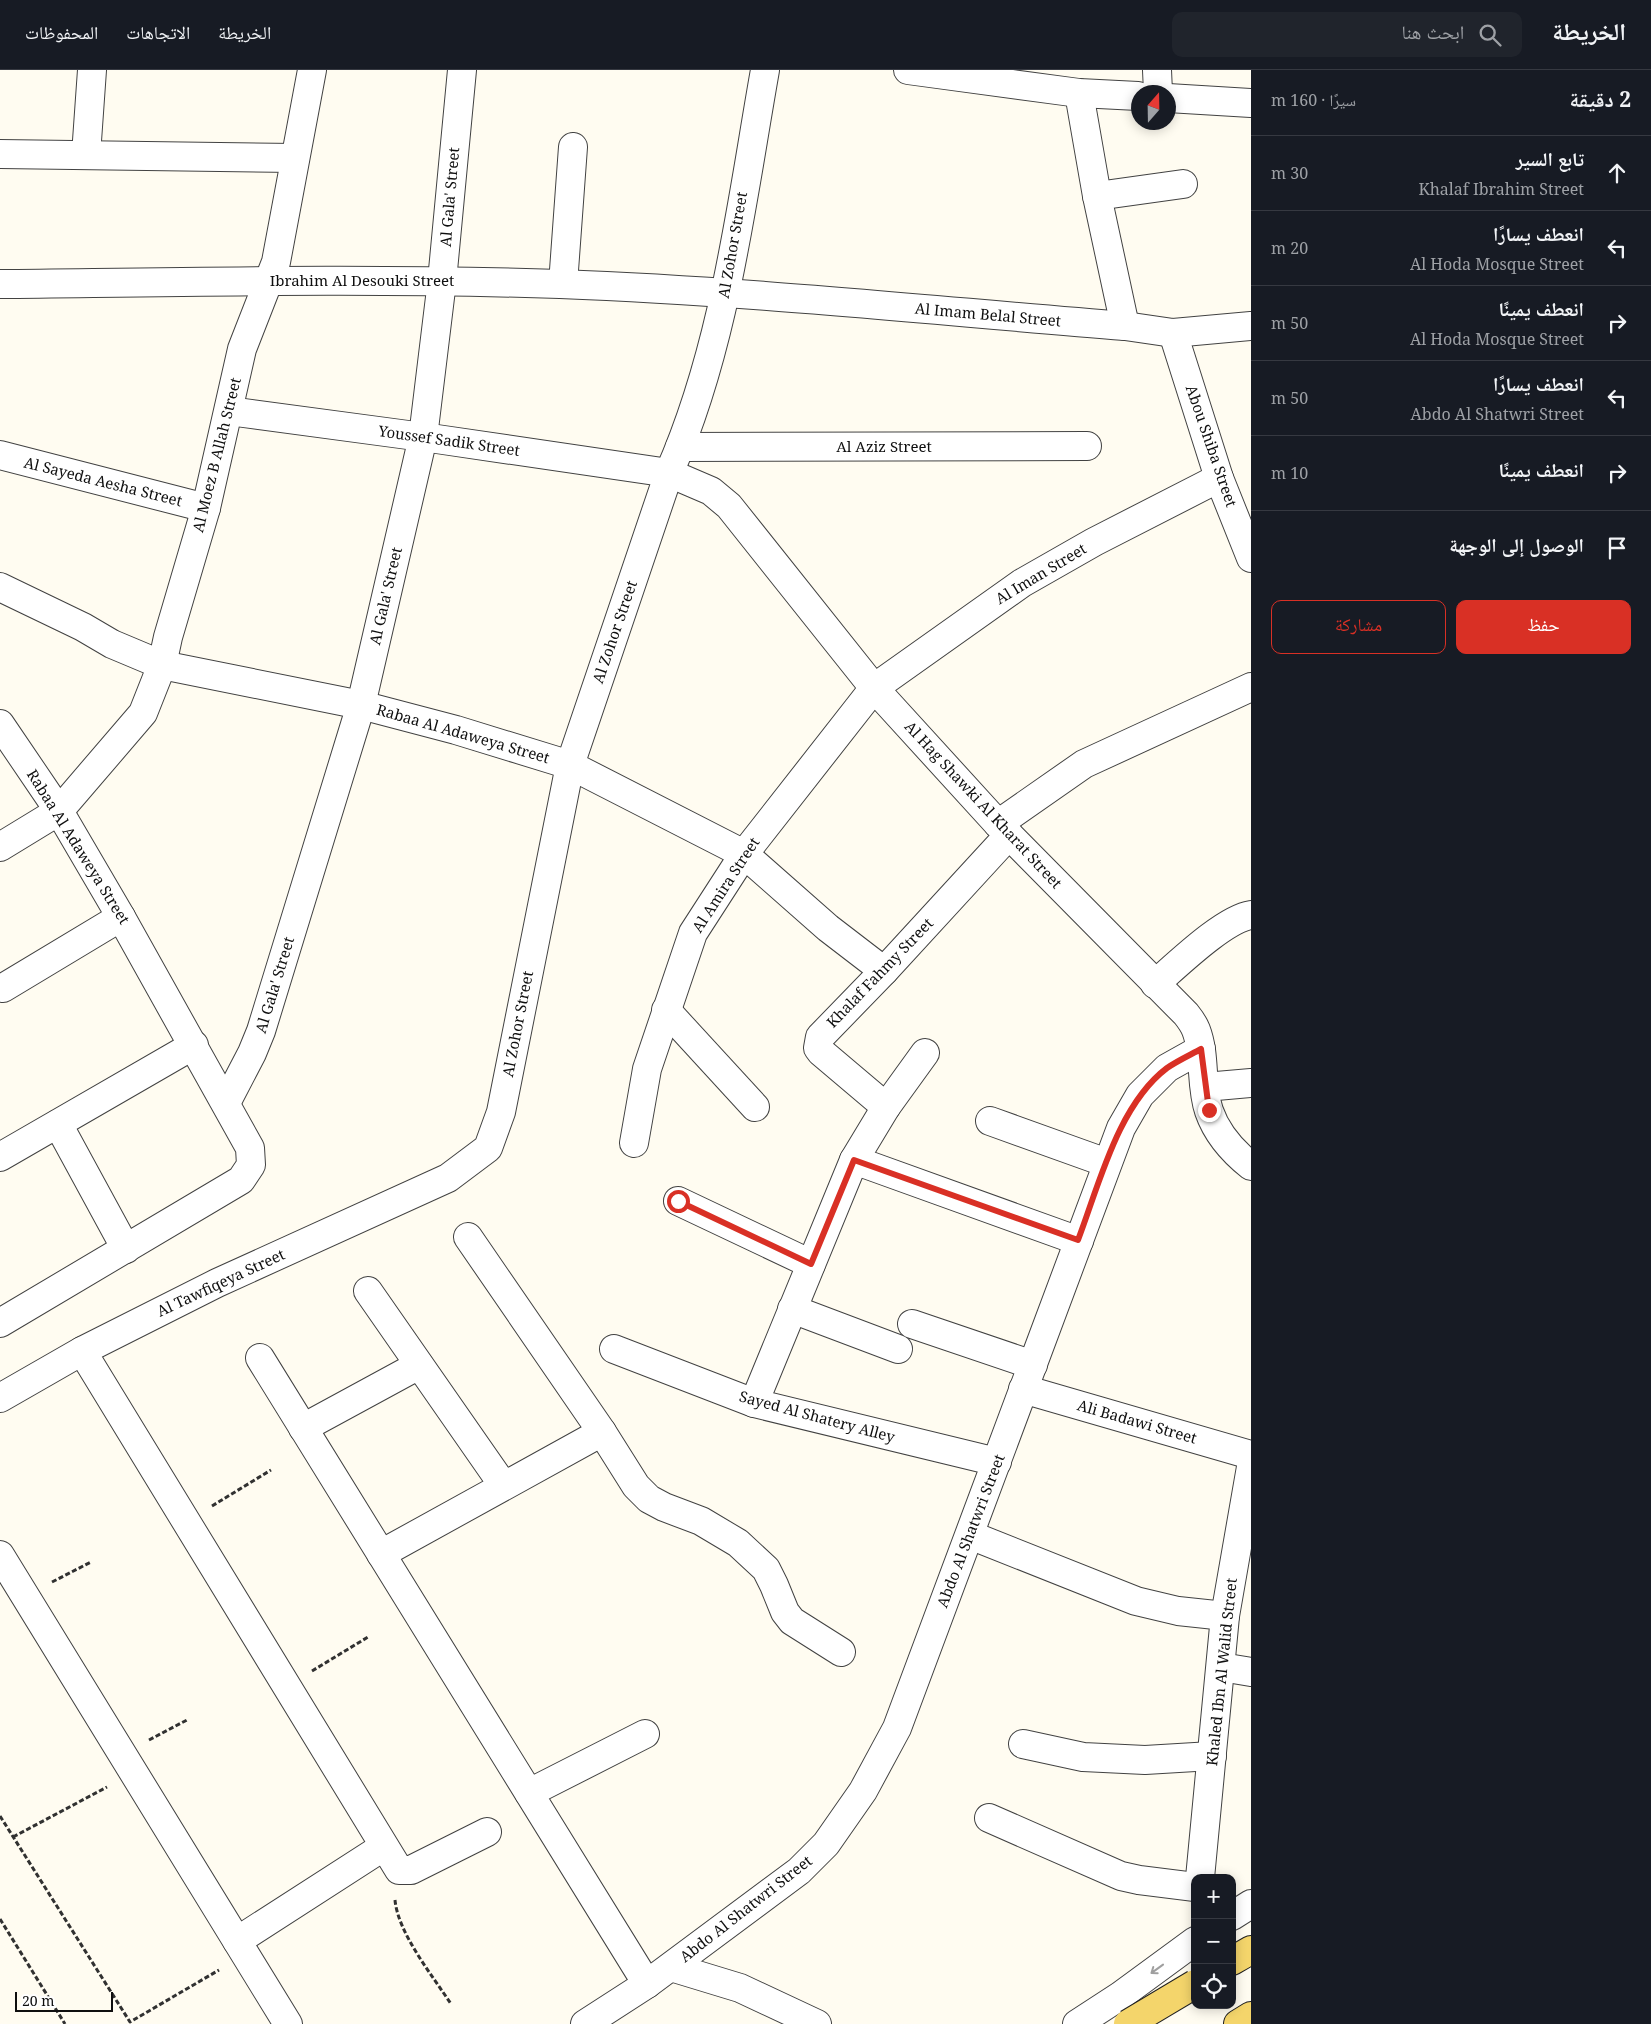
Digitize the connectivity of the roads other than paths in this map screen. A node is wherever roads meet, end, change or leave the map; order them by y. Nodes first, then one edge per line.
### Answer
1 (92, 70) edge
2 (312, 70) edge
3 (462, 70) edge
4 (765, 70) edge
5 (908, 70) edge
6 (1157, 70) edge
7 (980, 74) edge
8 (1158, 85) edge
9 (1079, 92) junction
10 (1131, 96) edge
11 (1176, 98) edge
12 (1251, 103) edge
13 (573, 147) dead end
14 (0, 154) edge
15 (86, 155) junction
16 (295, 158) junction
17 (1183, 184) dead end
18 (1097, 196) junction
19 (268, 281) junction
20 (442, 281) junction
21 (0, 284) edge
22 (563, 284) junction
23 (725, 294) junction
24 (1125, 326) junction
25 (1251, 326) edge
26 (1173, 333) junction
27 (229, 411) junction
28 (423, 437) junction
29 (1088, 446) dead end
30 (680, 447) junction
31 (0, 455) edge
32 (669, 473) junction
33 (1219, 478) junction
34 (206, 508) junction
35 (1251, 558) edge
36 (0, 587) edge
37 (162, 665) junction
38 (1251, 687) edge
39 (874, 688) junction
40 (361, 706) junction
41 (0, 724) edge
42 (570, 765) junction
43 (58, 811) junction
44 (1004, 830) junction
45 (0, 848) edge
46 (744, 854) junction
47 (1251, 915) edge
48 (121, 917) junction
49 (884, 971) junction
50 (1155, 984) junction
51 (3, 988) dead end
52 (666, 1010) junction
53 (194, 1045) junction
54 (1201, 1049) junction
55 (925, 1053) dead end
56 (1251, 1083) edge
57 (1205, 1087) junction
58 (226, 1102) junction
59 (886, 1106) junction
60 (756, 1107) dead end
61 (990, 1121) dead end
62 (58, 1124) junction
63 (634, 1143) dead end
64 (0, 1157) edge
65 (854, 1160) junction
66 (1107, 1163) junction
67 (1251, 1166) edge
68 (448, 1178) joint
69 (678, 1201) dead end
70 (468, 1237) dead end
71 (1078, 1240) junction
72 (126, 1249) junction
73 (811, 1264) junction
74 (368, 1291) dead end
75 (792, 1309) junction
76 (0, 1323) edge
77 (912, 1324) dead end
78 (614, 1348) dead end
79 (898, 1349) dead end
80 (82, 1351) junction
81 (260, 1358) dead end
82 (419, 1366) junction
83 (1028, 1377) junction
84 (3, 1390) edge
85 (754, 1402) junction
86 (303, 1428) junction
87 (602, 1432) junction
88 (1251, 1455) edge
89 (997, 1462) junction
90 (1251, 1467) edge
91 (503, 1485) junction
92 (970, 1535) junction
93 (381, 1554) junction
94 (0, 1555) edge
95 (1225, 1616) junction
96 (841, 1652) dead end
97 (1221, 1667) junction
98 (1251, 1672) edge
99 (645, 1734) dead end
100 (1023, 1744) dead end
101 (1212, 1756) junction
102 (529, 1793) junction
103 (989, 1818) dead end
104 (487, 1832) dead end
105 (384, 1847) junction
106 (1200, 1874) edge
107 (1191, 1886) edge
108 (1251, 1904) edge
109 (1236, 1913) edge
110 (1191, 1944) edge
111 (242, 1948) junction
112 (1251, 1950) edge
113 (1236, 1959) edge
114 (671, 1967) junction
115 (648, 1984) junction
116 (1191, 1986) edge
117 (1120, 1996) junction
118 (1251, 2016) edge
119 (288, 2024) edge
120 (585, 2024) edge
121 (817, 2024) edge
122 (1077, 2024) edge
123 (1128, 2024) edge
124 (1136, 2024) edge
125 (1238, 2024) edge

1 - 15 street
2 - 16 street, Al Moez B Allah Street
3 - 20 street, Al Gala' Street
4 - 23 street, Al Zohor Street
5 - 7 street
6 - 8 street
7 - 9 street
9 - 10 street
9 - 18 street
11 - 12 street
13 - 22 street
14 - 15 street
15 - 16 street
16 - 19 street, Al Moez B Allah Street
17 - 18 street
18 - 24 street
19 - 20 street, Ibrahim Al Desouki Street
19 - 21 street, Ibrahim Al Desouki Street
19 - 27 street, Al Moez B Allah Street
20 - 22 street, Ibrahim Al Desouki Street
20 - 28 street, Al Gala' Street
22 - 23 street, Ibrahim Al Desouki Street
23 - 24 street, Al Imam Belal Street
23 - 30 street, Al Zohor Street
24 - 26 street, Al Imam Belal Street
25 - 26 street, Al Imam Belal Street
26 - 33 street, Abou Shiba Street
27 - 28 street, Youssef Sadik Street
27 - 34 street, Al Moez B Allah Street
28 - 32 street, Youssef Sadik Street
28 - 40 street, Al Gala' Street
29 - 30 street, Al Aziz Street
30 - 32 street, Al Zohor Street
31 - 34 street, Al Sayeda Aesha Street
32 - 39 street, Al Hag Shawki Al Kharat Street
32 - 42 street, Al Zohor Street
33 - 35 street, Abou Shiba Street
33 - 39 street, Al Iman Street
34 - 37 street, Al Moez B Allah Street
36 - 37 street, Rabaa Al Adaweya Street
37 - 40 street, Rabaa Al Adaweya Street
37 - 43 street, Al Moez B Allah Street
38 - 44 street, Khalaf Fahmy Street
39 - 44 street, Al Hag Shawki Al Kharat Street
39 - 46 street, Al Amira Street
40 - 42 street, Rabaa Al Adaweya Street
40 - 58 street, Al Gala' Street
41 - 43 street, Rabaa Al Adaweya Street
42 - 46 street, Rabaa Al Adaweya Street
42 - 68 street, Al Zohor Street
43 - 45 street, Al Moez B Allah Street
43 - 48 street, Rabaa Al Adaweya Street
44 - 49 street, Khalaf Fahmy Street
44 - 50 street, Al Hag Shawki Al Kharat Street
46 - 49 street, Rabaa Al Adaweya Street
46 - 52 street, Al Amira Street
47 - 50 street
48 - 51 street
48 - 53 street, Rabaa Al Adaweya Street
49 - 59 street, Khalaf Fahmy Street
50 - 54 street, Al Hag Shawki Al Kharat Street
52 - 60 street
52 - 63 street, Al Amira Street
53 - 58 street, Rabaa Al Adaweya Street
53 - 62 street
54 - 57 street, Al Hag Shawki Al Kharat Street
54 - 66 street, Abdo Al Shatwri Street
55 - 59 street
56 - 57 street
57 - 67 street, Al Hag Shawki Al Kharat Street
58 - 72 street
59 - 65 street
61 - 66 street
62 - 64 street
62 - 72 street
65 - 71 street
65 - 73 street
66 - 71 street, Abdo Al Shatwri Street
68 - 80 street, Al Tawfiqeya Street
69 - 73 street
70 - 87 street
71 - 83 street, Abdo Al Shatwri Street
72 - 76 street
73 - 75 street
74 - 82 street
75 - 79 street
75 - 85 street
77 - 83 street, Ali Badawi Street
78 - 85 street, Sayed Al Shatery Alley
80 - 84 street, Al Tawfiqeya Street
80 - 105 street
81 - 86 street
82 - 86 street
82 - 91 street
83 - 88 street, Ali Badawi Street
83 - 89 street, Abdo Al Shatwri Street
85 - 89 street, Sayed Al Shatery Alley
86 - 93 street
87 - 91 street
87 - 96 street
89 - 92 street, Abdo Al Shatwri Street
90 - 95 street, Khaled Ibn Al Walid Street
91 - 93 street
92 - 95 street
92 - 114 street, Abdo Al Shatwri Street
93 - 102 street
94 - 111 street
95 - 97 street, Khaled Ibn Al Walid Street
97 - 98 street
97 - 101 street, Khaled Ibn Al Walid Street
99 - 102 street
100 - 101 street
101 - 106 street, Khaled Ibn Al Walid Street
102 - 115 street
103 - 107 street
104 - 105 street
105 - 111 street
108 - 109 street
110 -> 117 street
111 - 119 street
112 - 113 main road
114 - 115 street, Abdo Al Shatwri Street
114 - 121 street
115 - 120 street, Abdo Al Shatwri Street
116 - 123 main road, bridge
117 - 122 street
117 - 124 street
118 - 125 main road

